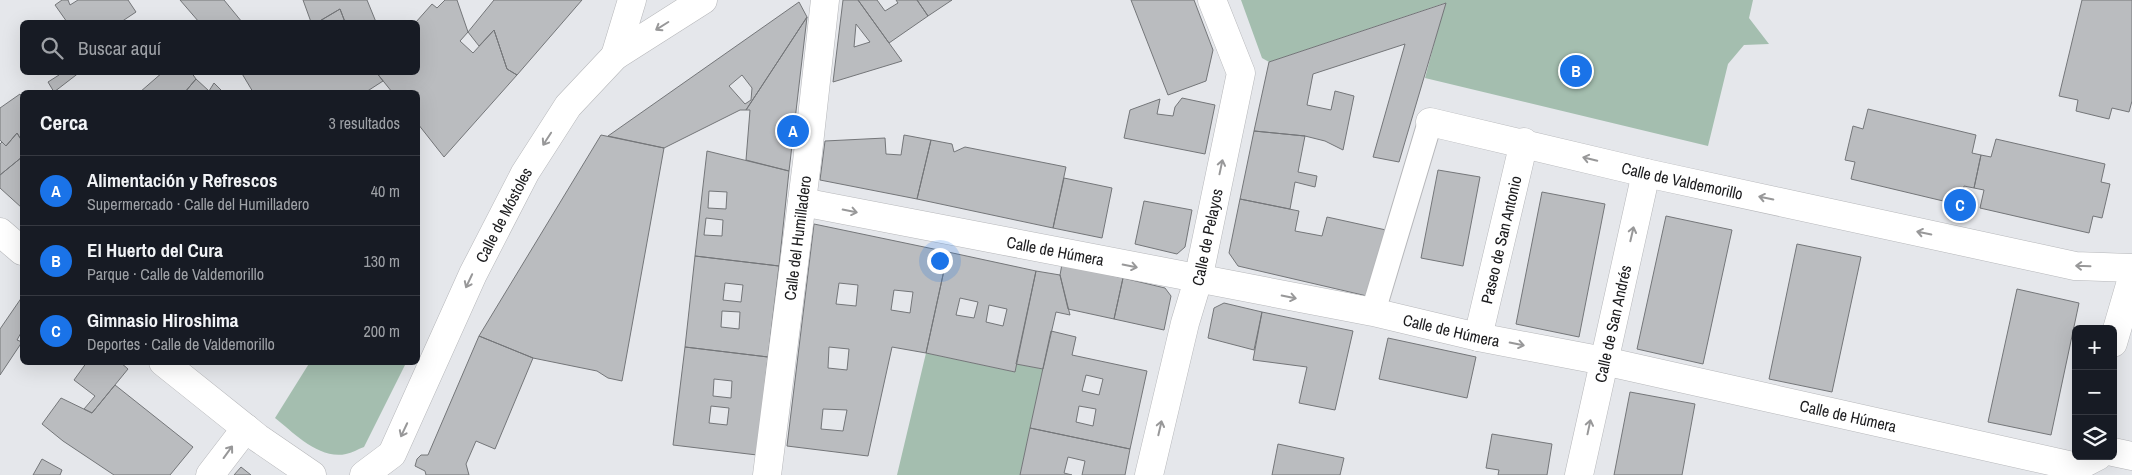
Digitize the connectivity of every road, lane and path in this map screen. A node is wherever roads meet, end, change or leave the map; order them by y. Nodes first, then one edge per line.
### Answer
1 (632, 0) edge
2 (703, 0) edge
3 (825, 0) edge
4 (1212, 0) edge
5 (615, 56) junction
6 (1430, 122) joint
7 (1524, 142) junction
8 (1646, 173) junction
9 (802, 202) junction
10 (0, 232) edge
11 (20, 249) edge
12 (2132, 268) edge
13 (2132, 278) edge
14 (1198, 280) junction
15 (1372, 312) junction
16 (2117, 330) edge
17 (1478, 337) junction
18 (1604, 361) junction
19 (167, 365) edge
20 (246, 428) junction
21 (2117, 453) edge
22 (2132, 456) edge
23 (2083, 464) edge
24 (210, 475) edge
25 (312, 475) edge
26 (364, 475) edge
27 (767, 475) edge
28 (1149, 475) edge
29 (1579, 475) edge

1 - 5 street
2 -> 5 street, Calle de Móstoles
3 - 9 street, Calle del Humilladero
14 -> 4 street, Calle de Pelayos
5 -> 26 street, Calle de Móstoles
6 - 7 street, Calle de Valdemorillo
6 - 15 street, Calle de Valdemorillo
8 -> 7 street, Calle de Valdemorillo
7 - 17 street, Paseo de San Antonio
12 -> 8 street, Calle de Valdemorillo
18 -> 8 street, Calle de San Andrés
9 -> 14 street, Calle de Húmera
9 - 27 street, Calle del Humilladero
10 - 11 street
13 - 16 street
14 -> 15 street, Calle de Húmera
28 -> 14 street, Calle de Pelayos
15 - 17 street, Calle de Húmera
17 -> 18 street, Calle de Húmera
18 - 23 street, Calle de Húmera
29 -> 18 street, Calle de San Andrés
19 - 20 street
24 -> 20 street
20 - 25 street
21 - 22 street

